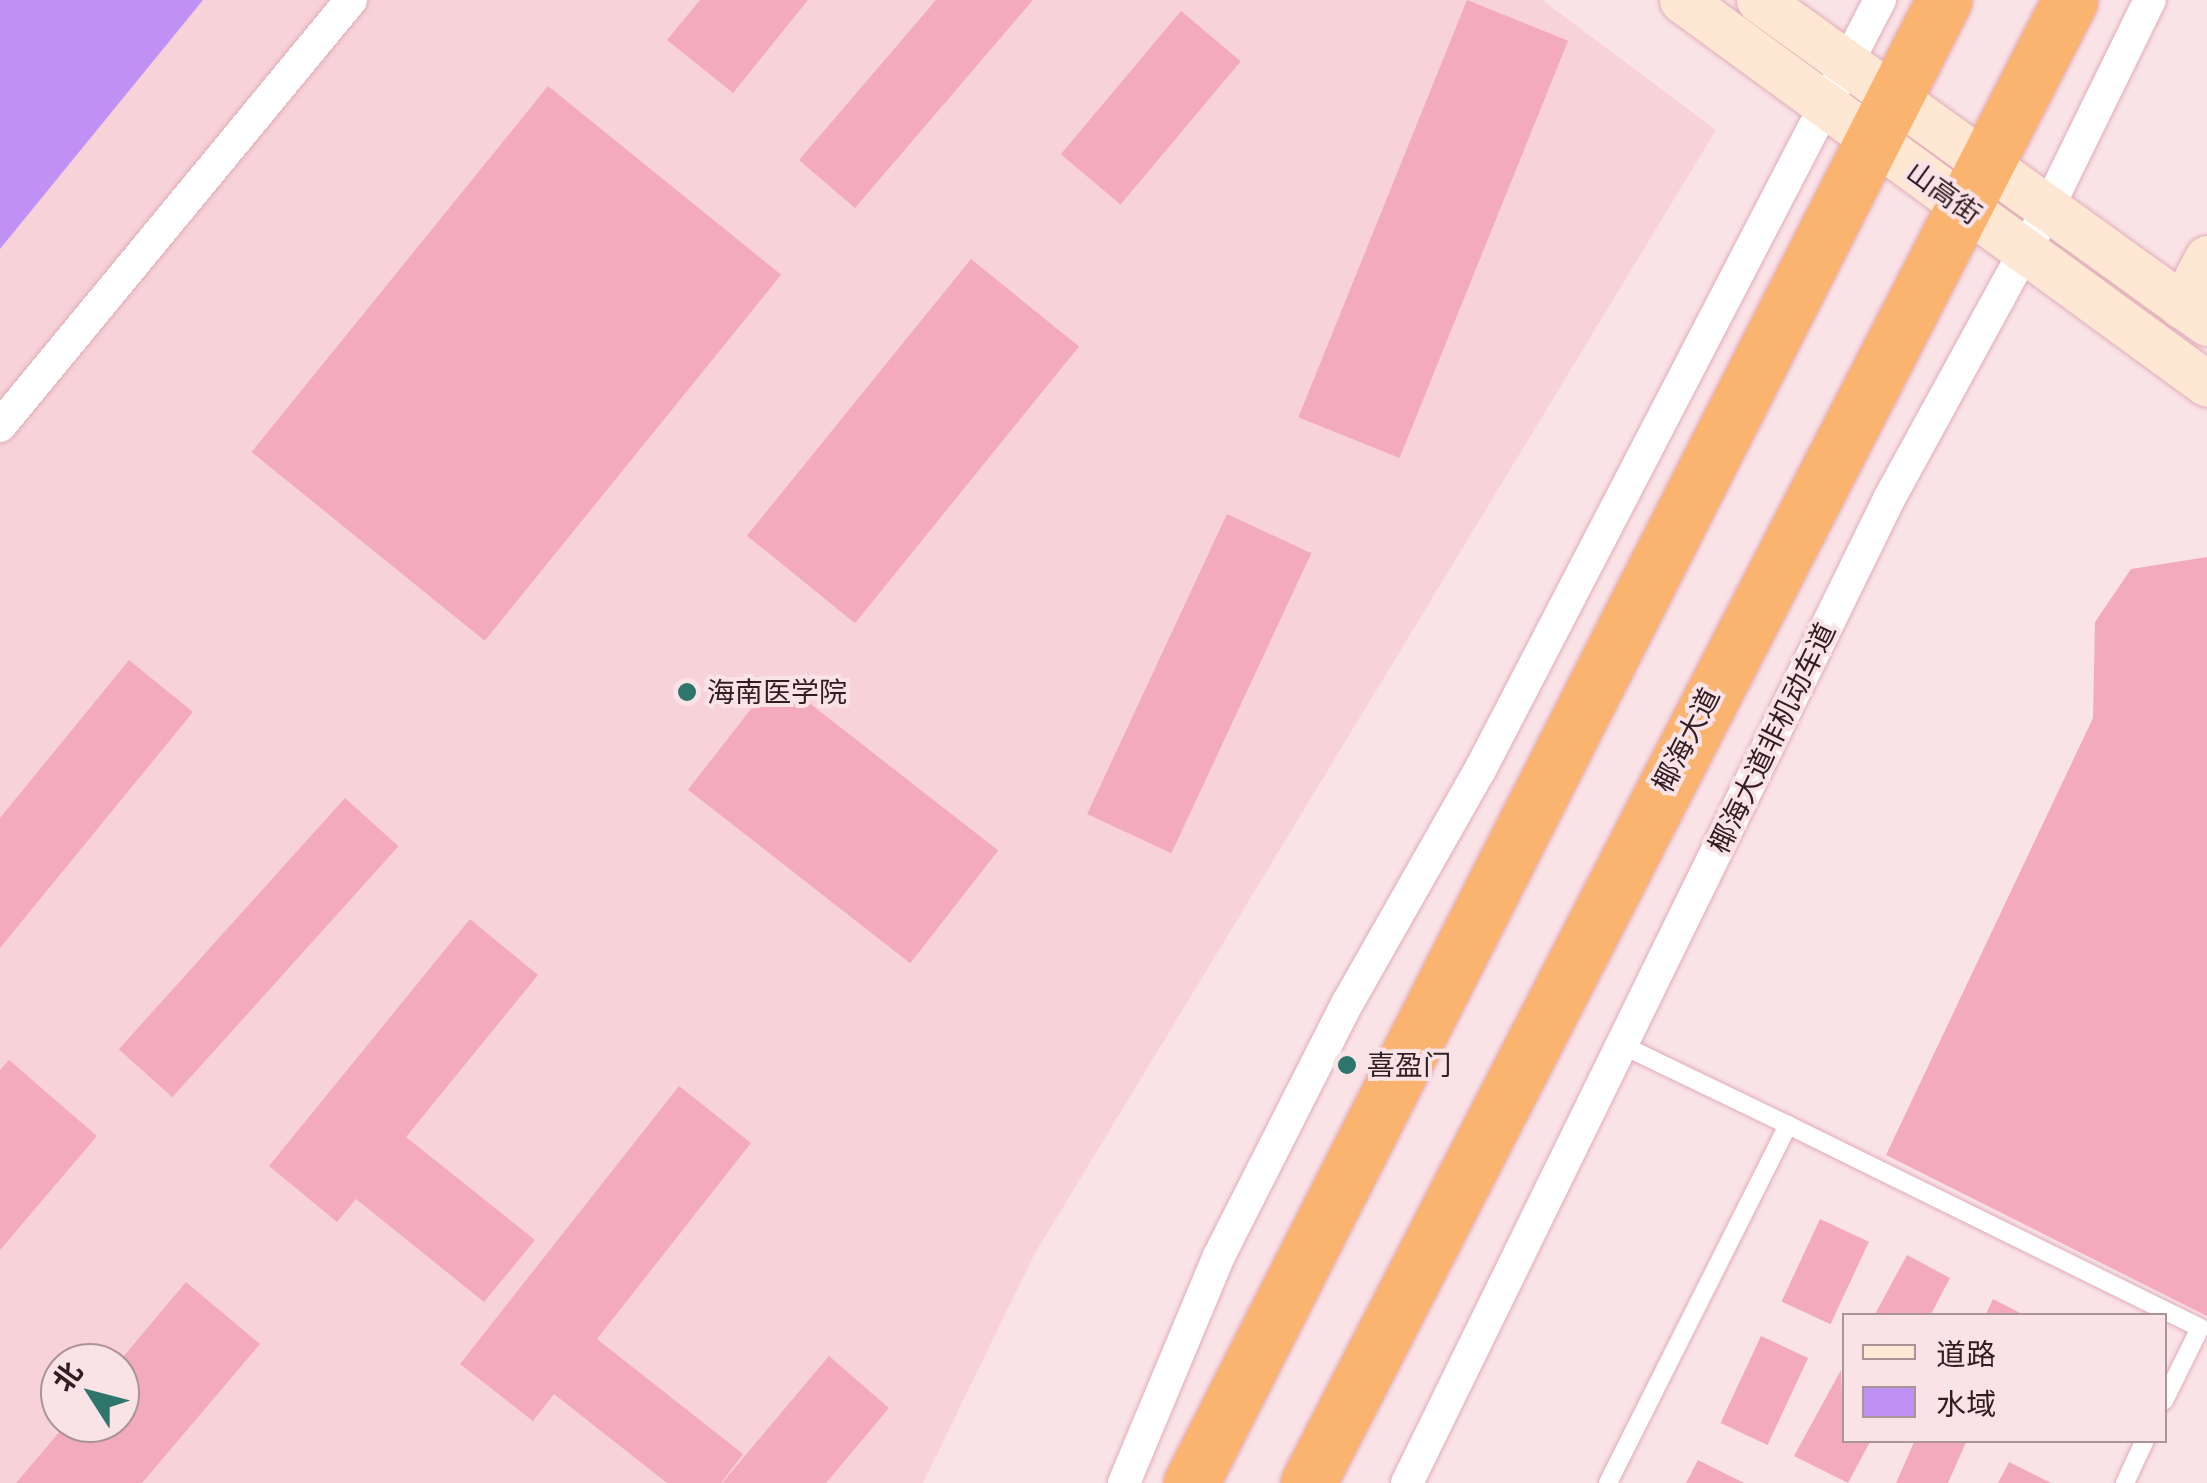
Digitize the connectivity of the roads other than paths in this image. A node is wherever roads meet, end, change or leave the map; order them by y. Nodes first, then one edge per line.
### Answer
1 (351, 0) edge
2 (1682, 0) edge
3 (1759, 0) edge
4 (1880, 0) edge
5 (1944, 0) edge
6 (2070, 0) edge
7 (2150, 0) edge
8 (1846, 64) junction
9 (1825, 106) junction
10 (1883, 120) junction
11 (1974, 188) junction
12 (2046, 212) junction
13 (2023, 252) junction
14 (2207, 258) edge
15 (2195, 314) edge
16 (2207, 384) edge
17 (0, 426) edge
18 (1622, 1045) junction
19 (1788, 1124) junction
20 (2167, 1395) edge
21 (2144, 1443) edge
22 (1124, 1483) edge
23 (1191, 1483) edge
24 (1308, 1483) edge
25 (1407, 1483) edge
26 (1608, 1483) edge
27 (2125, 1483) edge

1 - 17 street
2 - 9 main road, 山高街
3 - 8 main road, 山高街
4 - 8 street
5 - 10 highway
6 - 11 highway, 椰海大道
7 - 12 street, 椰海大道非机动车道
8 - 9 street
8 - 10 main road, 山高街
9 - 10 main road, 山高街
9 - 22 street
10 - 11 main road, 山高街
10 - 23 highway
11 - 12 main road, 山高街
11 - 13 main road, 山高街
11 - 24 highway, 椰海大道
12 - 13 street, 椰海大道非机动车道
12 - 15 main road, 山高街
13 - 16 main road, 山高街
13 - 18 street, 椰海大道非机动车道
14 - 15 main road
18 - 19 lane
18 - 25 street, 椰海大道非机动车道
19 - 20 lane
19 - 26 lane
21 - 27 lane

